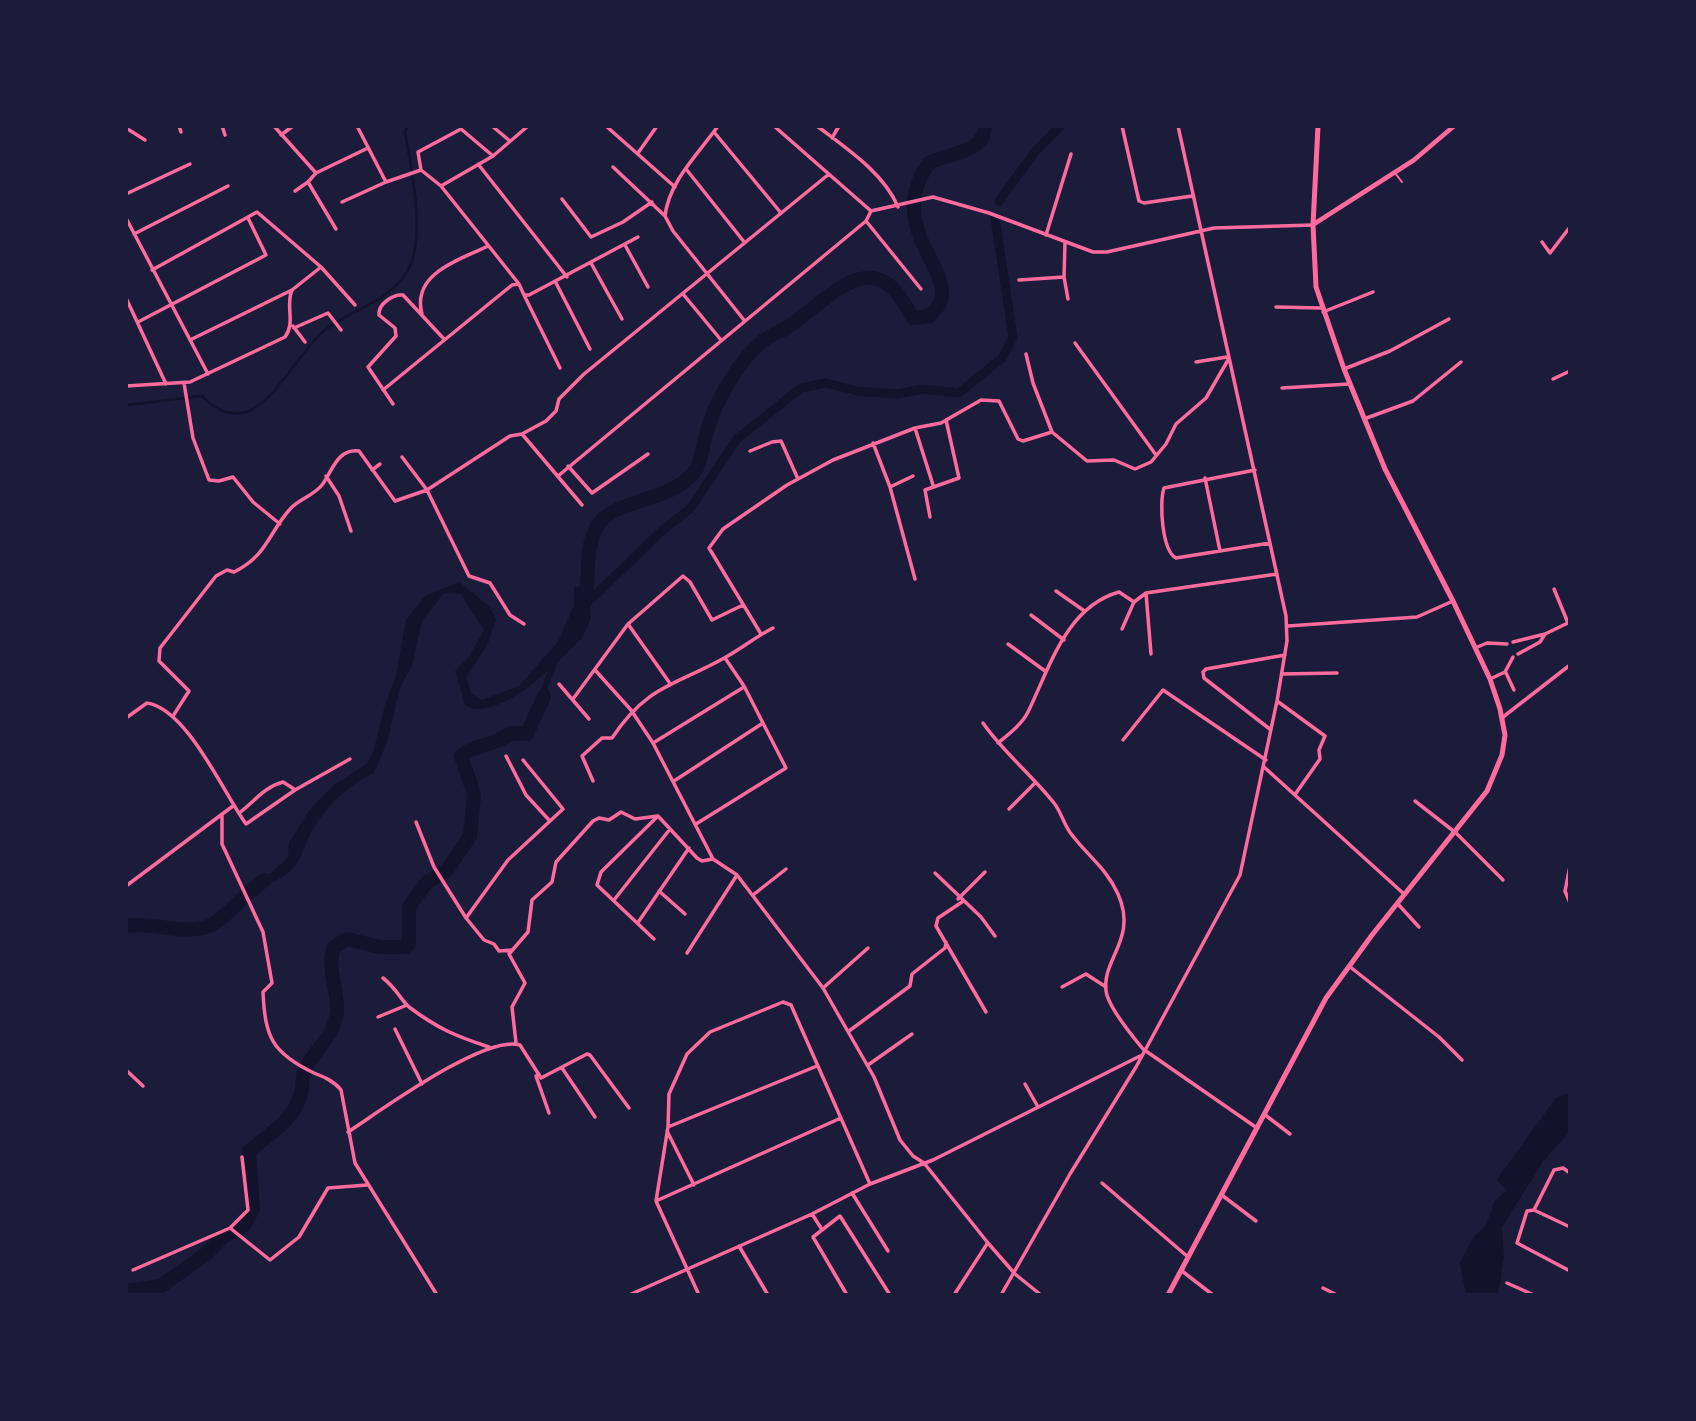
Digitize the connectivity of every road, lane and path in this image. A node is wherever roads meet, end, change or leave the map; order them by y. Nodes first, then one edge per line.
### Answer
1 (179, 126) edge
2 (222, 126) edge
3 (274, 126) edge
4 (293, 126) edge
5 (357, 126) edge
6 (492, 126) edge
7 (528, 126) edge
8 (606, 126) edge
9 (657, 126) edge
10 (718, 126) edge
11 (774, 126) edge
12 (817, 126) edge
13 (839, 126) edge
14 (1122, 126) edge
15 (1178, 126) edge
16 (1318, 126) edge
17 (1454, 126) edge
18 (126, 128) edge
19 (181, 132) dead end
20 (714, 132) junction
21 (225, 135) dead end
22 (281, 135) junction
23 (832, 138) junction
24 (145, 140) dead end
25 (510, 141) junction
26 (368, 148) junction
27 (638, 153) junction
28 (1071, 153) dead end
29 (493, 156) junction
30 (190, 164) dead end
31 (478, 164) junction
32 (613, 167) dead end
33 (685, 169) junction
34 (419, 171) junction
35 (1395, 172) junction
36 (316, 173) junction
37 (829, 174) junction
38 (308, 182) junction
39 (386, 182) junction
40 (1402, 182) dead end
41 (228, 186) dead end
42 (441, 186) junction
43 (675, 187) junction
44 (295, 191) dead end
45 (126, 194) edge
46 (1192, 196) junction
47 (562, 199) dead end
48 (342, 202) dead end
49 (652, 202) junction
50 (898, 207) junction
51 (871, 211) junction
52 (781, 213) junction
53 (665, 216) junction
54 (126, 218) edge
55 (248, 218) junction
56 (866, 221) junction
57 (1313, 225) junction
58 (1570, 228) edge
59 (336, 229) dead end
60 (1201, 231) junction
61 (134, 234) junction
62 (1046, 235) junction
63 (638, 237) dead end
64 (1065, 242) junction
65 (1542, 242) dead end
66 (745, 243) junction
67 (625, 245) junction
68 (488, 246) junction
69 (591, 263) junction
70 (321, 267) junction
71 (152, 270) junction
72 (709, 274) junction
73 (567, 277) junction
74 (1064, 277) junction
75 (1019, 280) dead end
76 (556, 283) junction
77 (519, 285) junction
78 (648, 287) dead end
79 (921, 289) dead end
80 (292, 290) junction
81 (1373, 292) dead end
82 (683, 294) junction
83 (524, 295) junction
84 (126, 298) edge
85 (1068, 299) dead end
86 (171, 304) junction
87 (355, 305) dead end
88 (1276, 307) dead end
89 (1322, 310) junction
90 (422, 315) junction
91 (622, 319) dead end
92 (1450, 319) dead end
93 (744, 320) junction
94 (138, 322) junction
95 (293, 326) junction
96 (341, 330) dead end
97 (444, 339) junction
98 (190, 340) junction
99 (721, 340) junction
100 (305, 342) dead end
101 (1076, 343) dead end
102 (590, 349) dead end
103 (1026, 354) dead end
104 (1227, 359) junction
105 (1196, 362) dead end
106 (1461, 362) dead end
107 (560, 368) dead end
108 (1344, 369) junction
109 (1570, 371) edge
110 (208, 374) junction
111 (1553, 379) dead end
112 (184, 383) junction
113 (166, 384) junction
114 (1349, 384) junction
115 (126, 386) edge
116 (1283, 388) dead end
117 (383, 390) junction
118 (393, 404) dead end
119 (1364, 419) junction
120 (946, 420) junction
121 (915, 428) junction
122 (1052, 432) junction
123 (522, 434) junction
124 (873, 443) junction
125 (750, 451) dead end
126 (648, 454) dead end
127 (1156, 455) junction
128 (402, 457) dead end
129 (380, 464) dead end
130 (568, 467) junction
131 (372, 470) junction
132 (1255, 470) junction
133 (326, 476) junction
134 (558, 476) junction
135 (913, 476) dead end
136 (1205, 478) junction
137 (798, 479) junction
138 (933, 485) junction
139 (890, 487) junction
140 (427, 490) junction
141 (582, 505) dead end
142 (930, 517) dead end
143 (280, 524) junction
144 (351, 531) dead end
145 (1270, 542) junction
146 (1220, 552) junction
147 (1277, 574) junction
148 (915, 579) dead end
149 (1554, 589) dead end
150 (1056, 591) dead end
151 (1146, 593) junction
152 (1453, 601) junction
153 (1134, 602) junction
154 (743, 605) junction
155 (1083, 610) junction
156 (1031, 615) dead end
157 (1569, 622) edge
158 (524, 624) dead end
159 (628, 624) junction
160 (1287, 626) junction
161 (773, 628) dead end
162 (1122, 629) dead end
163 (761, 634) junction
164 (1545, 634) junction
165 (1064, 640) junction
166 (1008, 644) dead end
167 (1475, 648) junction
168 (1151, 654) dead end
169 (1518, 654) dead end
170 (1285, 655) junction
171 (1513, 657) dead end
172 (725, 658) junction
173 (1570, 665) edge
174 (595, 670) junction
175 (1045, 671) junction
176 (1505, 672) junction
177 (1338, 673) dead end
178 (1282, 674) junction
179 (1490, 679) junction
180 (669, 682) junction
181 (559, 684) dead end
182 (744, 686) junction
183 (1514, 690) dead end
184 (573, 699) junction
185 (1277, 701) junction
186 (631, 710) junction
187 (173, 716) junction
188 (1503, 717) junction
189 (126, 718) edge
190 (589, 719) dead end
191 (763, 723) junction
192 (983, 723) dead end
193 (1271, 730) junction
194 (1123, 740) dead end
195 (653, 743) junction
196 (998, 743) junction
197 (506, 756) dead end
198 (349, 759) dead end
199 (523, 760) dead end
200 (1266, 760) junction
201 (1264, 767) junction
202 (674, 780) junction
203 (593, 781) dead end
204 (1035, 783) junction
205 (295, 790) junction
206 (1296, 793) junction
207 (1415, 801) dead end
208 (233, 806) junction
209 (1009, 808) dead end
210 (239, 813) junction
211 (222, 814) junction
212 (658, 816) junction
213 (549, 820) junction
214 (416, 822) dead end
215 (696, 824) junction
216 (670, 829) junction
217 (1456, 833) junction
218 (689, 848) junction
219 (713, 859) junction
220 (1570, 866) edge
221 (786, 869) dead end
222 (985, 872) dead end
223 (935, 873) dead end
224 (737, 875) junction
225 (1503, 880) dead end
226 (126, 886) edge
227 (659, 891) junction
228 (1404, 894) junction
229 (753, 895) junction
230 (614, 900) junction
231 (960, 900) junction
232 (1397, 903) junction
233 (1570, 903) edge
234 (685, 914) dead end
235 (466, 918) junction
236 (639, 922) junction
237 (1419, 928) dead end
238 (995, 936) dead end
239 (654, 939) dead end
240 (946, 943) junction
241 (868, 948) dead end
242 (512, 950) junction
243 (687, 953) dead end
244 (1349, 966) junction
245 (383, 978) dead end
246 (1062, 987) dead end
247 (1106, 987) junction
248 (823, 988) junction
249 (407, 1005) junction
250 (986, 1012) dead end
251 (378, 1017) dead end
252 (395, 1028) dead end
253 (849, 1031) junction
254 (912, 1034) dead end
255 (516, 1043) junction
256 (491, 1047) junction
257 (1142, 1052) junction
258 (1462, 1060) dead end
259 (868, 1065) junction
260 (817, 1066) junction
261 (562, 1069) junction
262 (126, 1070) edge
263 (536, 1074) junction
264 (422, 1084) junction
265 (1025, 1084) dead end
266 (143, 1086) dead end
267 (1038, 1107) junction
268 (629, 1108) dead end
269 (548, 1113) dead end
270 (1264, 1114) junction
271 (595, 1117) dead end
272 (841, 1118) junction
273 (1257, 1128) junction
274 (667, 1129) junction
275 (348, 1132) junction
276 (1290, 1133) dead end
277 (242, 1157) dead end
278 (924, 1163) junction
279 (1570, 1172) edge
280 (1102, 1182) dead end
281 (870, 1184) junction
282 (368, 1185) junction
283 (694, 1185) junction
284 (852, 1192) junction
285 (1223, 1196) junction
286 (656, 1201) junction
287 (1534, 1210) junction
288 (812, 1214) junction
289 (1256, 1221) dead end
290 (1570, 1227) edge
291 (230, 1228) junction
292 (821, 1228) junction
293 (988, 1243) junction
294 (739, 1245) junction
295 (888, 1251) dead end
296 (1189, 1257) junction
297 (133, 1270) dead end
298 (686, 1270) junction
299 (1182, 1270) junction
300 (1570, 1270) edge
301 (1015, 1273) junction
302 (1507, 1283) dead end
303 (1323, 1289) dead end
304 (437, 1295) edge
305 (629, 1295) edge
306 (699, 1295) edge
307 (768, 1295) edge
308 (847, 1295) edge
309 (890, 1295) edge
310 (954, 1295) edge
311 (1001, 1295) edge
312 (1041, 1295) edge
313 (1168, 1295) edge
314 (1213, 1295) edge
315 (1337, 1295) edge
316 (1534, 1295) edge

1 - 19 street
2 - 21 street
3 - 22 street
4 - 22 street
5 - 26 street
6 - 25 street
7 - 25 street
8 - 27 street
9 - 27 street
10 - 20 street
11 - 37 street
12 - 23 street
13 - 23 street
14 - 46 street
15 - 46 street
16 - 57 main road
17 - 35 street
18 - 24 street
20 - 33 street
20 - 52 street
22 - 36 street
23 - 50 street
25 - 29 street
26 - 36 street
26 - 39 street
27 - 43 street
28 - 62 street
29 - 31 street
29 - 34 street
30 - 45 street
31 - 42 street
31 - 73 street
32 - 49 street
33 - 43 street
33 - 66 street
34 - 39 street
34 - 42 street
35 - 40 lane
35 - 57 street
36 - 38 street
37 - 51 street
37 - 52 street
38 - 44 street
38 - 59 street
39 - 48 street
41 - 61 street
42 - 68 street
43 - 53 street
46 - 60 street
47 - 49 street
49 - 53 street
50 - 51 street
50 - 62 street
51 - 56 street
52 - 66 street
53 - 72 street
54 - 61 street
55 - 70 street
55 - 71 street
55 - 86 street
56 - 79 street
56 - 93 street
57 - 60 street
57 - 89 main road
58 - 65 street
60 - 64 street
60 - 104 street
61 - 71 street
62 - 64 street
63 - 67 street
64 - 74 street
66 - 72 street
67 - 69 street
67 - 78 street
68 - 77 street
68 - 90 street
69 - 73 street
69 - 91 street
70 - 80 street
70 - 87 street
71 - 86 street
72 - 82 street
72 - 93 street
73 - 76 street
74 - 75 street
74 - 85 street
76 - 83 street
76 - 102 street
77 - 83 street
77 - 97 street
80 - 95 street
80 - 98 street
81 - 89 street
82 - 99 street
82 - 123 street
83 - 107 street
84 - 94 street
86 - 94 street
86 - 98 street
88 - 89 street
89 - 108 main road
90 - 97 street
90 - 117 street
92 - 108 street
93 - 99 street
94 - 113 street
95 - 96 street
95 - 100 street
95 - 110 street
97 - 117 street
98 - 110 street
99 - 130 street
101 - 127 street
103 - 122 street
104 - 105 street
104 - 127 street
104 - 132 street
106 - 119 street
108 - 114 main road
109 - 111 street
110 - 112 street
112 - 113 street
112 - 143 street
113 - 115 street
114 - 116 street
114 - 119 main road
117 - 118 street
119 - 152 main road
120 - 121 street
120 - 122 street
120 - 138 street
121 - 124 street
121 - 138 street
122 - 127 street
123 - 134 street
123 - 140 street
124 - 137 street
124 - 139 street
125 - 137 street
126 - 130 street
128 - 140 street
129 - 131 street
130 - 134 street
131 - 133 street
131 - 140 street
132 - 136 street
132 - 145 street
133 - 143 street
133 - 144 street
134 - 141 street
135 - 139 street
136 - 146 street
136 - 146 street
137 - 154 street
138 - 142 street
139 - 148 street
140 - 158 street
143 - 187 street
145 - 146 street
145 - 147 street
147 - 151 street
147 - 160 street
149 - 157 street
150 - 155 street
151 - 153 street
151 - 168 street
152 - 160 street
152 - 167 main road
153 - 155 street
153 - 162 street
154 - 159 street
154 - 163 street
155 - 165 street
156 - 165 street
157 - 164 street
159 - 174 street
159 - 180 street
160 - 170 street
161 - 163 street
163 - 172 street
164 - 167 street
164 - 169 street
165 - 175 street
166 - 175 street
167 - 179 main road
170 - 178 street
170 - 193 street
171 - 176 street
172 - 180 street
172 - 182 street
173 - 188 street
174 - 184 street
174 - 186 street
175 - 196 street
176 - 179 street
176 - 183 street
177 - 178 street
178 - 185 street
179 - 188 main road
180 - 186 street
181 - 184 street
182 - 191 street
182 - 195 street
184 - 190 street
185 - 193 street
185 - 206 street
186 - 195 street
186 - 203 street
187 - 189 street
187 - 208 street
188 - 217 main road
191 - 202 street
191 - 215 street
192 - 196 street
193 - 200 street
194 - 200 street
195 - 202 street
196 - 204 street
197 - 213 street
198 - 205 street
199 - 213 street
200 - 201 street
201 - 206 street
201 - 257 street
202 - 215 street
204 - 209 street
204 - 247 street
205 - 210 street
205 - 210 street
206 - 228 street
207 - 217 street
208 - 210 street
208 - 211 street
211 - 226 street
211 - 275 street
212 - 216 street
212 - 230 street
212 - 242 street
213 - 235 street
214 - 235 street
215 - 219 street
216 - 218 street
216 - 230 street
217 - 225 street
217 - 228 main road
218 - 219 street
218 - 227 street
219 - 224 street
220 - 233 street
221 - 229 street
222 - 231 street
223 - 231 street
224 - 229 street
224 - 243 street
227 - 234 street
227 - 236 street
228 - 232 main road
229 - 248 street
230 - 236 street
231 - 238 street
231 - 240 street
232 - 237 street
232 - 244 main road
235 - 242 street
236 - 239 street
240 - 250 street
240 - 253 street
241 - 248 street
242 - 255 street
244 - 258 street
244 - 270 main road
245 - 249 street
246 - 247 street
247 - 257 street
248 - 253 street
249 - 251 street
249 - 256 street
252 - 264 street
253 - 259 street
254 - 259 street
255 - 256 street
255 - 263 street
256 - 264 street
257 - 267 street
257 - 273 street
257 - 301 street
259 - 278 street
260 - 272 street
260 - 274 street
260 - 274 street
261 - 263 street
261 - 268 street
261 - 271 street
262 - 266 street
263 - 269 street
264 - 275 street
265 - 267 street
267 - 278 street
270 - 273 main road
270 - 276 street
272 - 281 street
272 - 283 street
273 - 285 main road
274 - 283 street
274 - 286 street
275 - 282 street
277 - 291 street
278 - 281 street
278 - 293 street
279 - 287 street
280 - 296 street
281 - 284 street
282 - 291 street
282 - 304 street
283 - 286 street
284 - 288 street
284 - 295 street
285 - 289 street
285 - 296 main road
286 - 298 street
287 - 290 street
287 - 300 street
288 - 292 street
288 - 294 street
291 - 297 street
292 - 308 street
292 - 309 street
293 - 301 street
293 - 310 street
294 - 298 street
294 - 307 street
296 - 299 main road
298 - 305 street
298 - 306 street
299 - 313 main road
299 - 314 street
301 - 311 street
301 - 312 street
302 - 316 street
303 - 315 street

